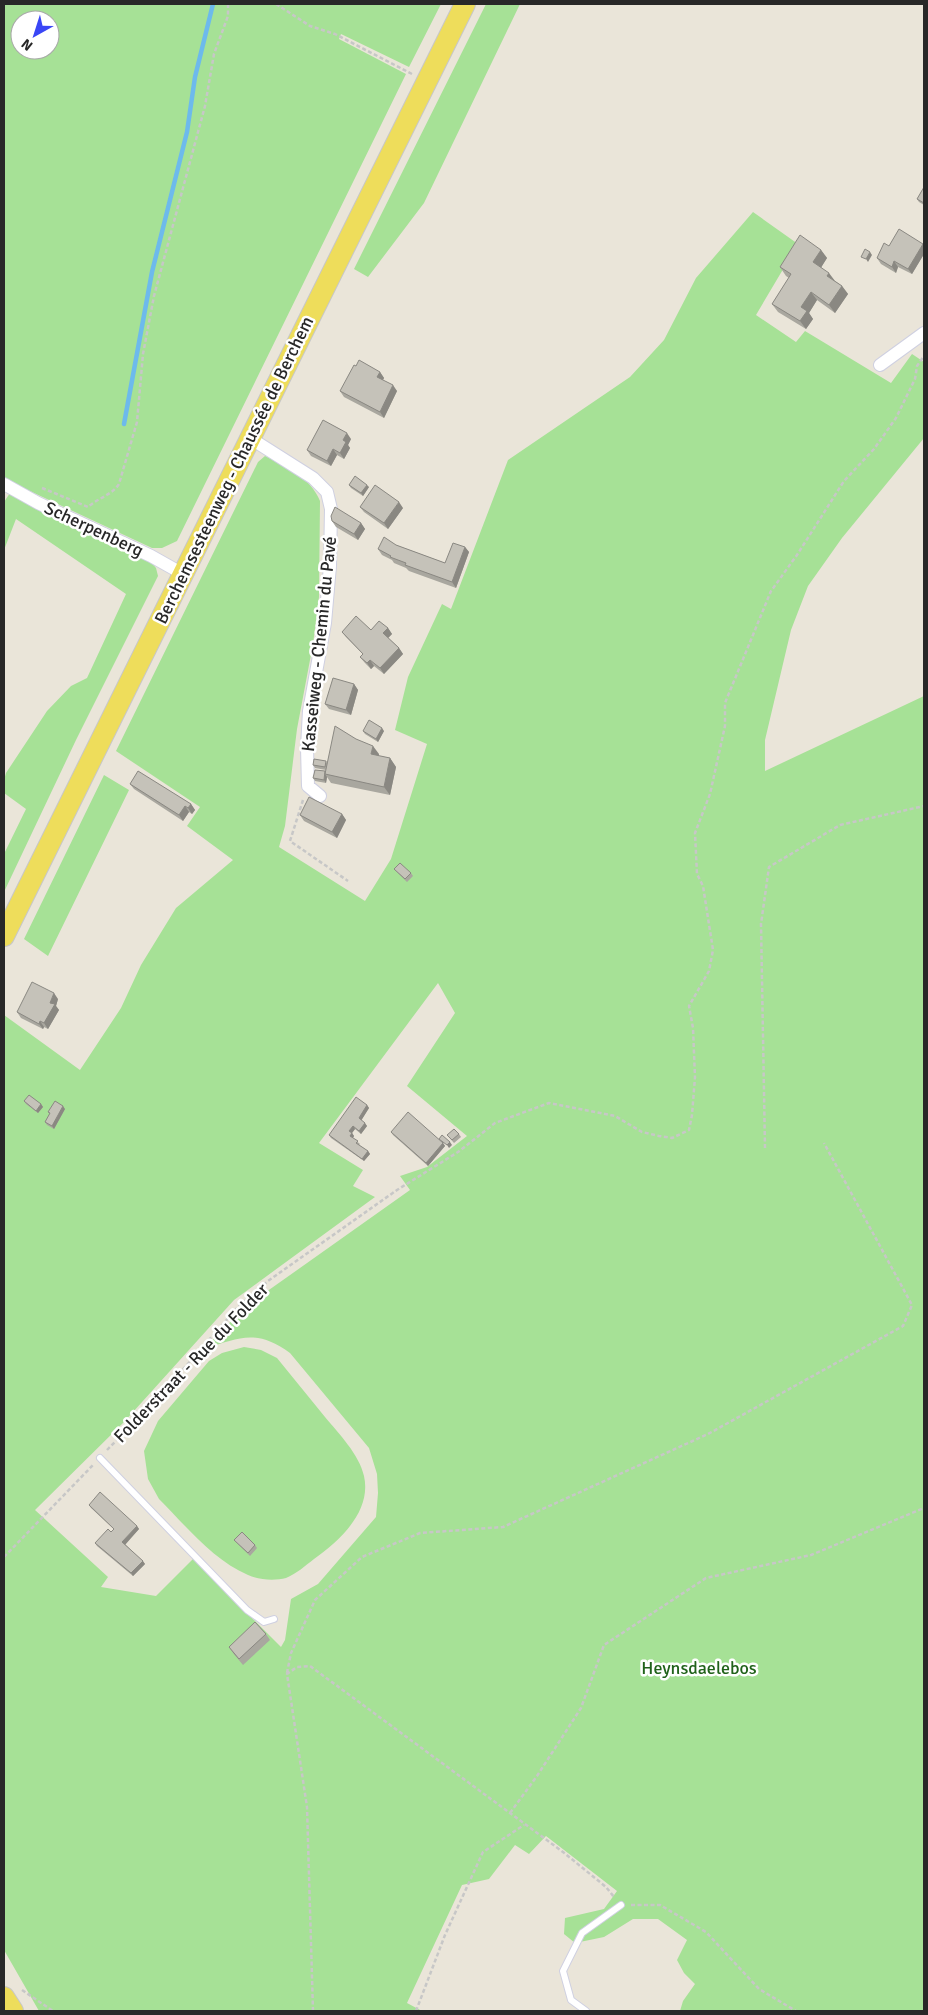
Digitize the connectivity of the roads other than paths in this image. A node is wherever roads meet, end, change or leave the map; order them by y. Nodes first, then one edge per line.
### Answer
1 (465, 4) edge
2 (924, 333) edge
3 (880, 365) dead end
4 (250, 438) junction
5 (4, 484) edge
6 (183, 574) junction
7 (320, 796) dead end
8 (4, 936) edge
9 (100, 1458) road end
10 (274, 1619) dead end
11 (621, 1905) road end
12 (12, 1993) edge
13 (13, 2011) edge
14 (586, 2011) edge

1 - 4 main road, Berchemsesteenweg - Chaussée de Berchem
2 - 3 street
4 - 6 main road, Berchemsesteenweg - Chaussée de Berchem
4 - 7 street, Kasseiweg - Chemin du Pavé
5 - 6 street, Scherpenberg
6 - 8 main road, Berchemsesteenweg - Chaussée de Berchem
9 - 10 lane
11 - 14 lane
12 - 13 main road

